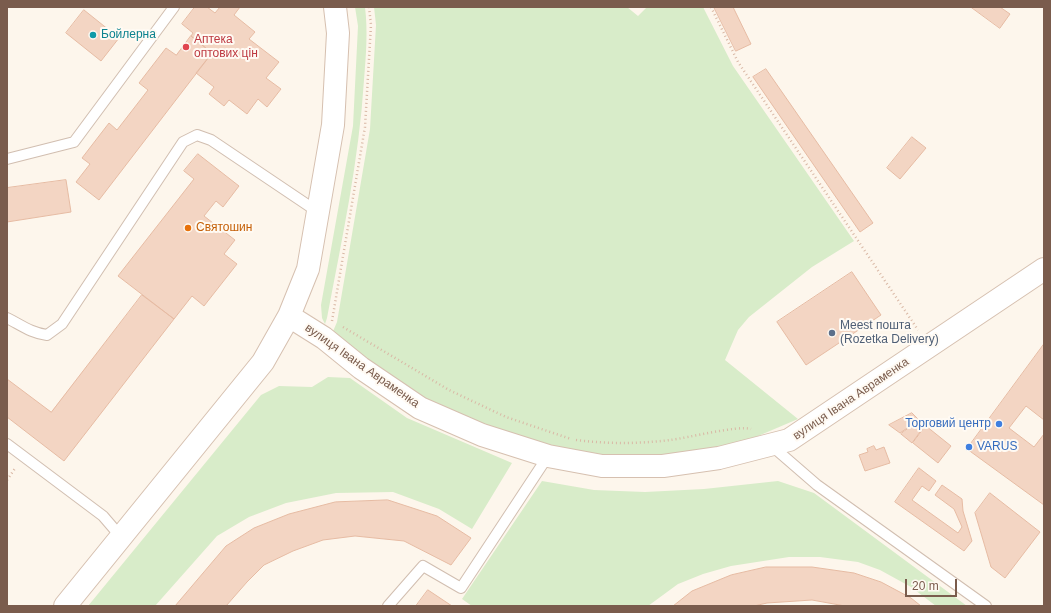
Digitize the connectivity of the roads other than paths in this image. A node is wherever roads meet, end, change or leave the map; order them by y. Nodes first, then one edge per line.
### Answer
1 (174, 7) edge
2 (335, 7) edge
3 (7, 159) edge
4 (318, 212) junction
5 (1044, 269) edge
6 (289, 316) junction
7 (7, 318) edge
8 (7, 444) edge
9 (772, 446) junction
10 (548, 456) junction
11 (121, 537) junction
12 (65, 606) edge
13 (388, 606) edge
14 (986, 606) edge

1 - 3 lane
2 - 4 street
4 - 6 street
4 - 7 lane
5 - 9 street, вулиця Івана Авраменка
6 - 10 street, вулиця Івана Авраменка
6 - 11 street
8 - 11 lane
9 - 10 street, вулиця Івана Авраменка
9 - 14 lane
10 - 13 lane
11 - 12 street

